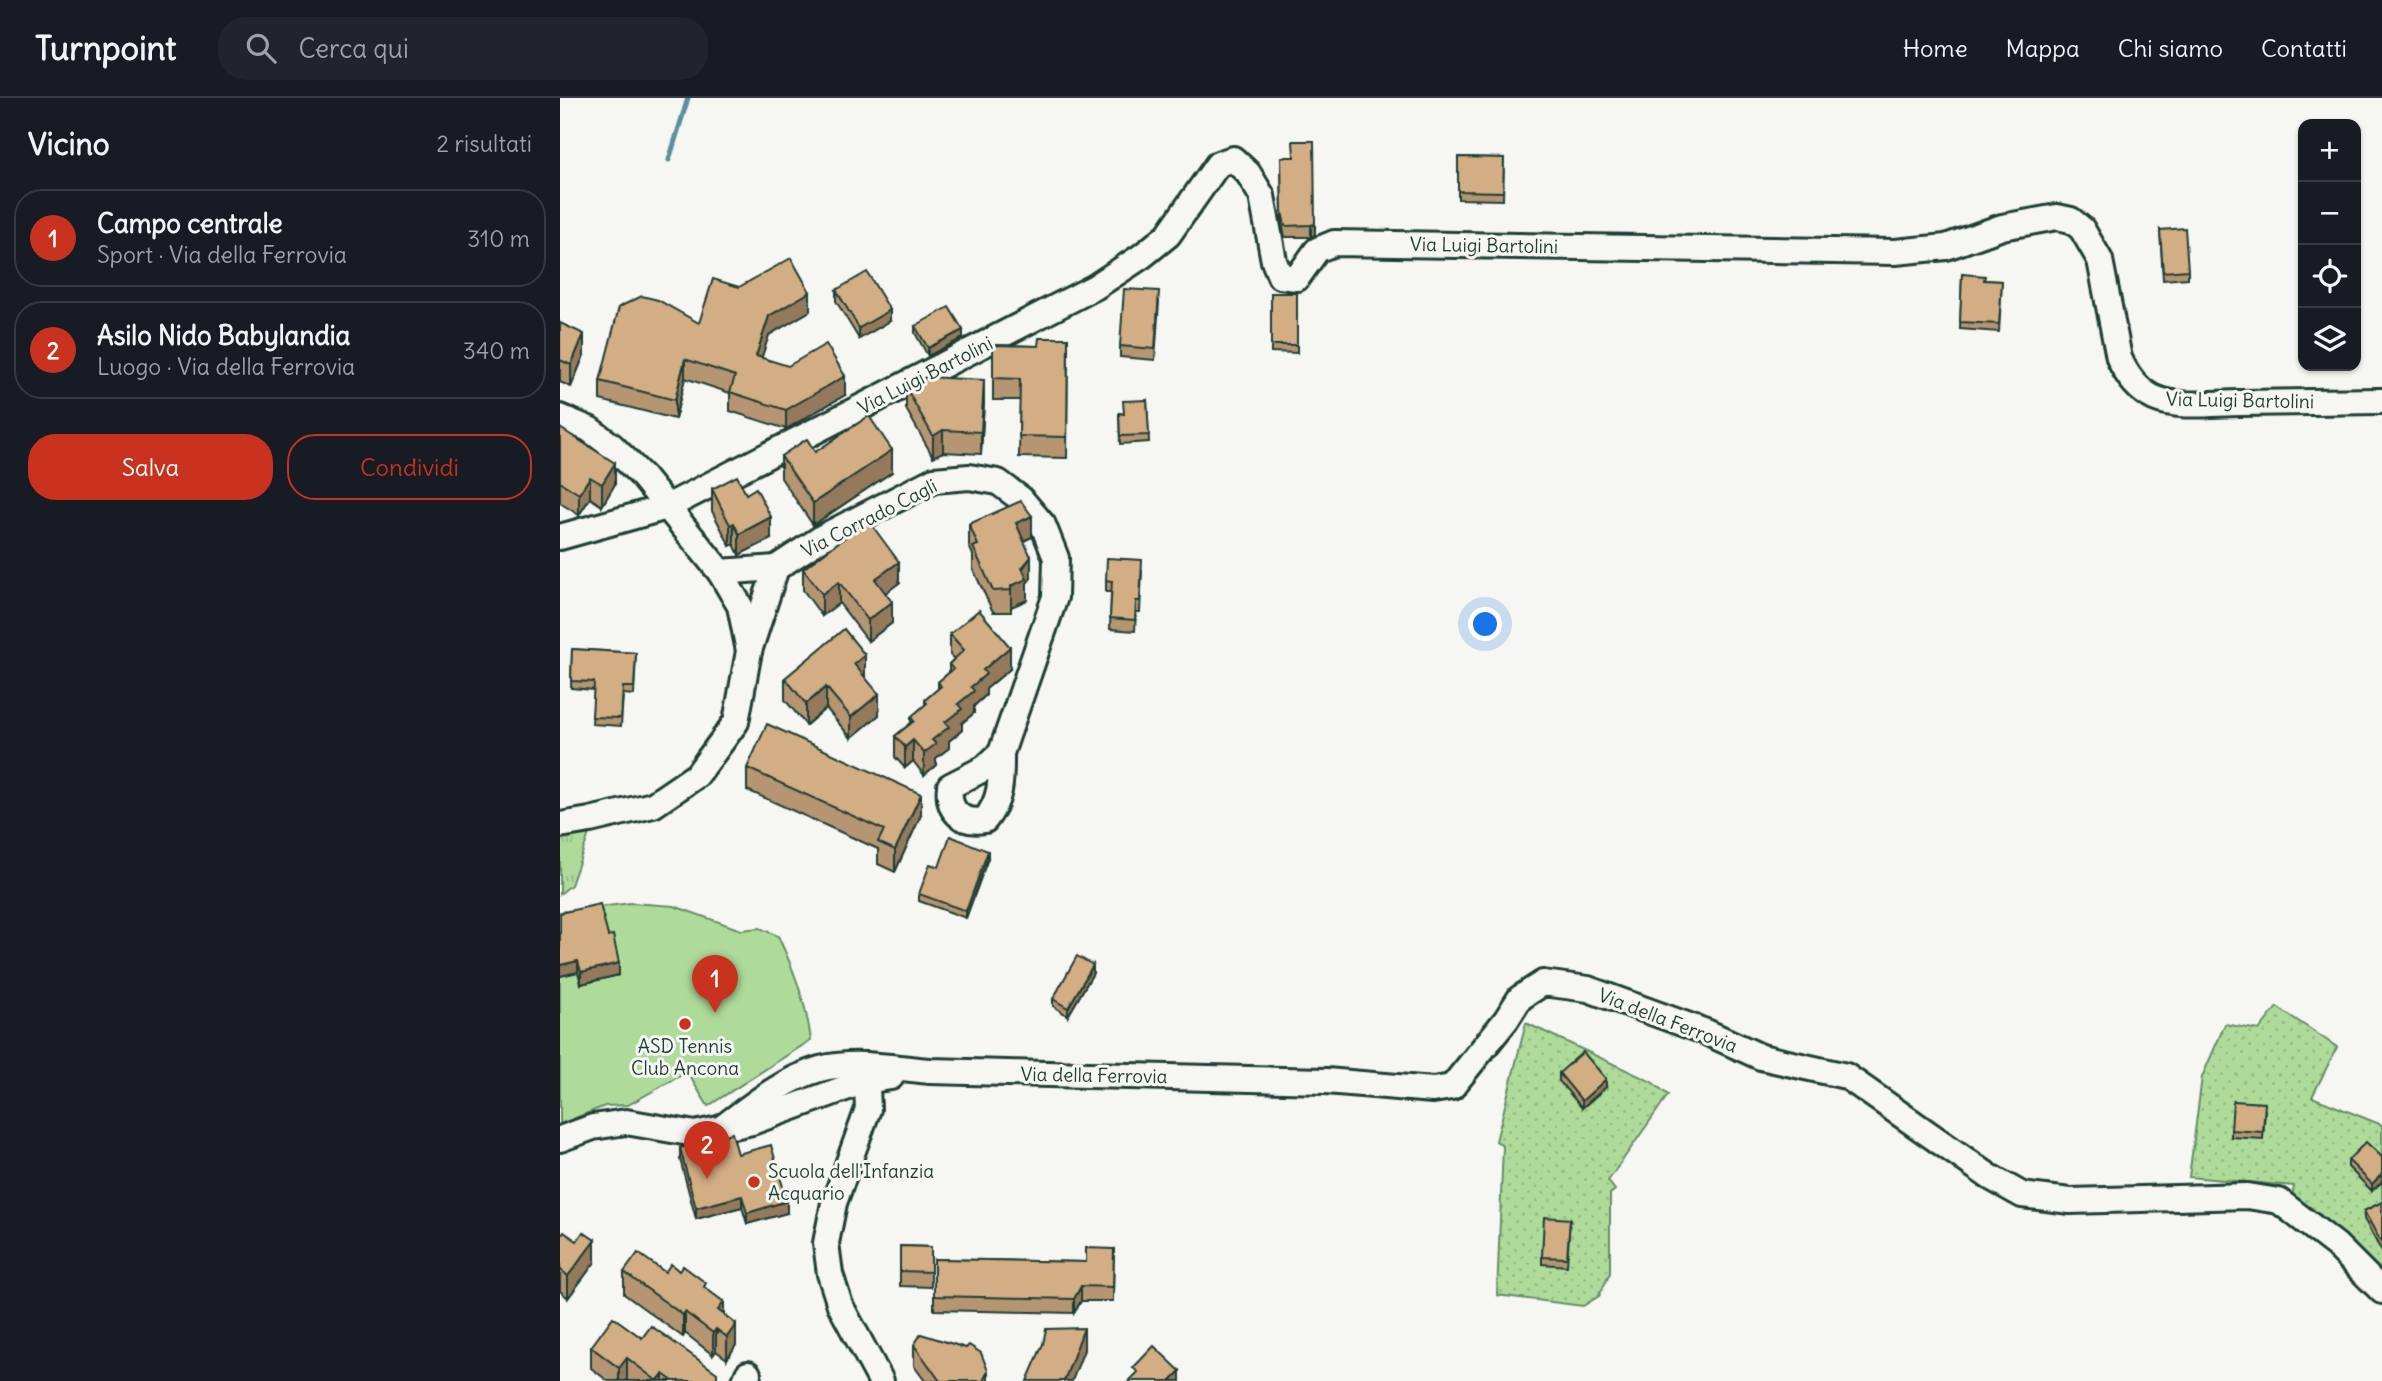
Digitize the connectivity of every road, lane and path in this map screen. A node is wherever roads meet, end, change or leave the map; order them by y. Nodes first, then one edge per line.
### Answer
1 (2382, 401) edge
2 (560, 417) edge
3 (667, 507) junction
4 (560, 537) edge
5 (776, 568) junction
6 (719, 572) junction
7 (749, 651) junction
8 (1001, 753) dead end
9 (560, 825) edge
10 (822, 1069) junction
11 (865, 1073) junction
12 (822, 1097) junction
13 (722, 1128) junction
14 (560, 1139) edge
15 (854, 1142) junction
16 (2382, 1291) edge
17 (881, 1381) edge

1 - 3 street, Via Luigi Bartolini
2 - 3 street
3 - 4 street, Via Luigi Bartolini
3 - 6 street
5 - 6 street, Via Corrado Cagli
5 - 7 street
5 - 8 street, Via Corrado Cagli
6 - 7 street
7 - 9 street
10 - 11 street, Via della Ferrovia
10 - 12 street
10 - 13 street, Via della Ferrovia
11 - 12 street, Via della Ferrovia
11 - 15 street
11 - 16 street, Via della Ferrovia
12 - 13 street, Via della Ferrovia
12 - 15 street
13 - 14 street, Via della Ferrovia
15 - 17 street

